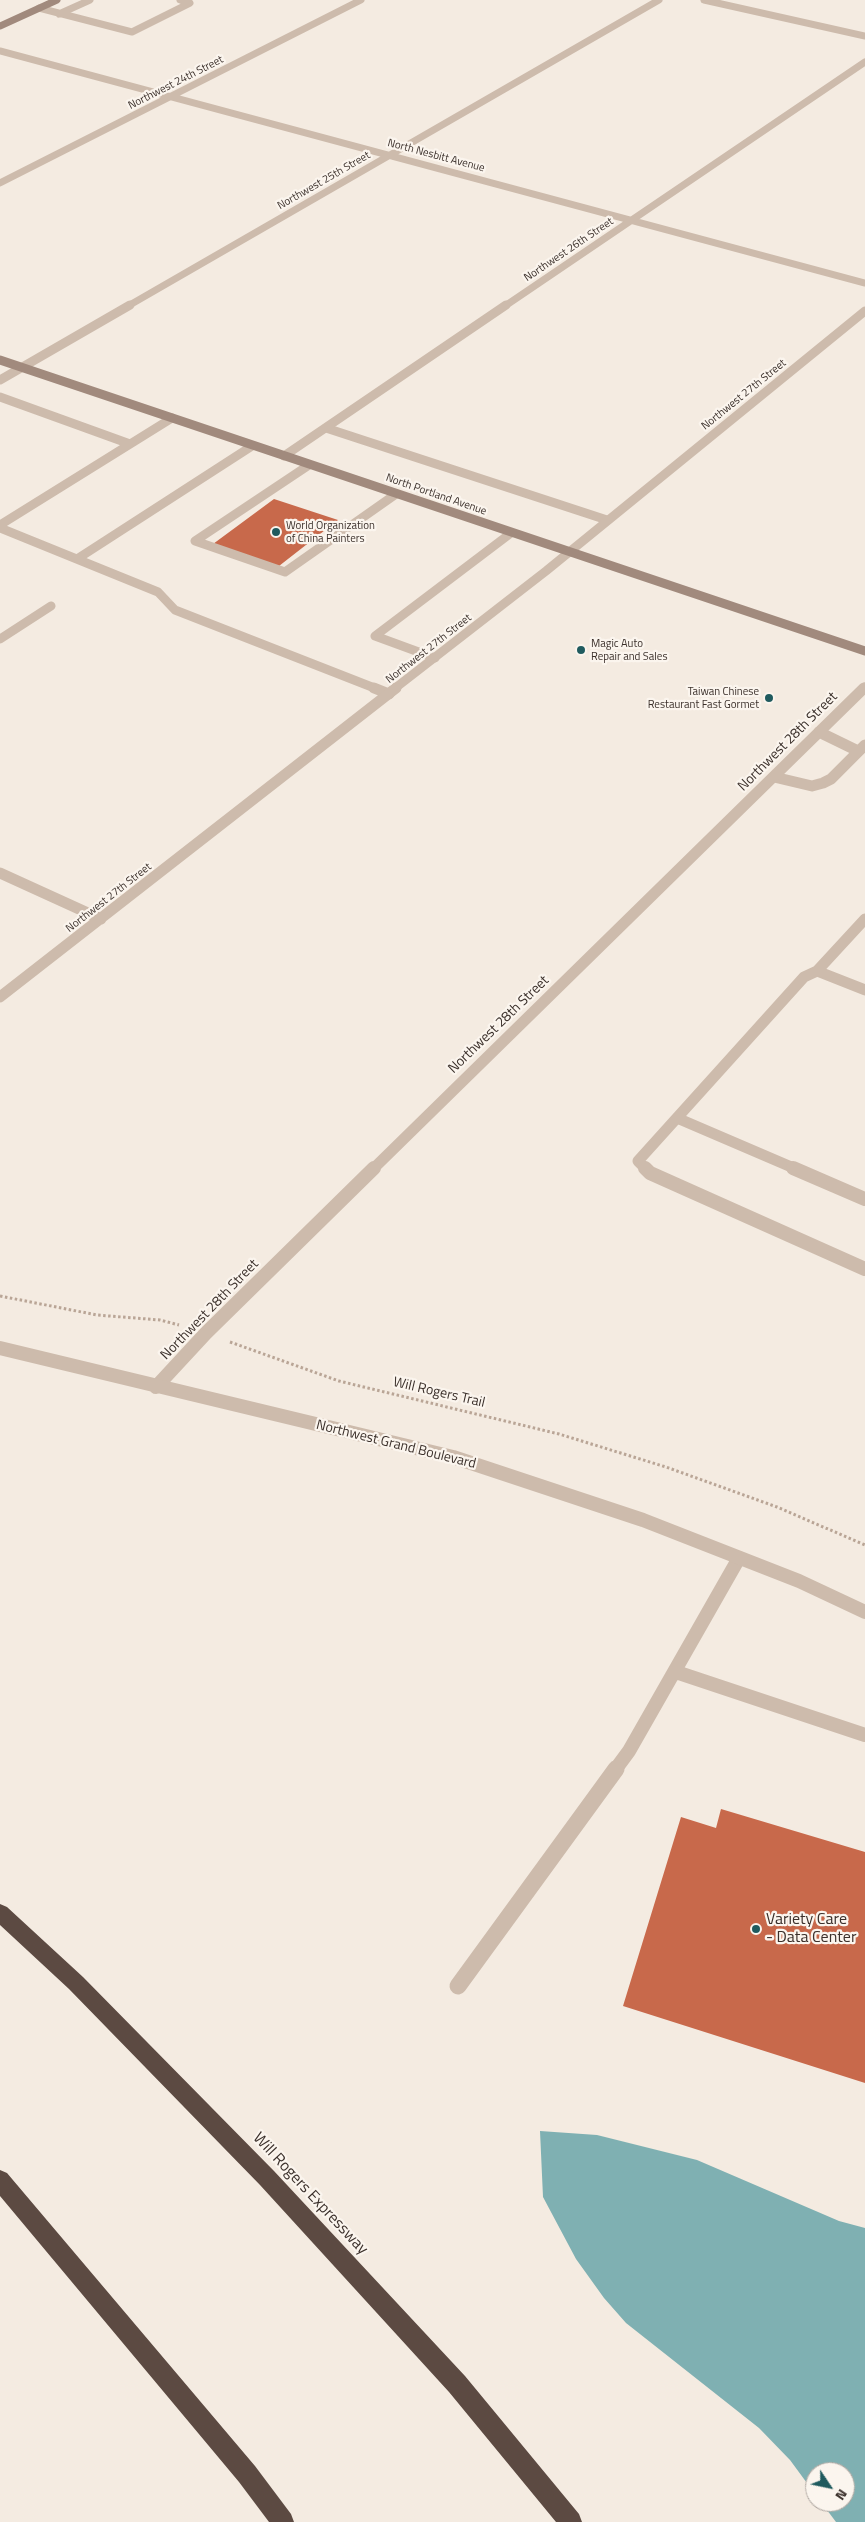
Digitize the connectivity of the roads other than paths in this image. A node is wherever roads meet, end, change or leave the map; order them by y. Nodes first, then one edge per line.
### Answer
1 (57, 0) edge
2 (90, 0) edge
3 (180, 0) edge
4 (361, 0) edge
5 (659, 0) edge
6 (704, 0) edge
7 (39, 8) junction
8 (59, 14) junction
9 (0, 26) edge
10 (865, 36) edge
11 (0, 51) edge
12 (865, 62) edge
13 (171, 96) junction
14 (390, 156) junction
15 (0, 183) edge
16 (633, 221) junction
17 (865, 283) edge
18 (865, 311) edge
19 (0, 360) edge
20 (22, 368) junction
21 (0, 380) edge
22 (0, 397) edge
23 (172, 418) junction
24 (326, 428) junction
25 (130, 444) junction
26 (252, 446) junction
27 (284, 456) junction
28 (308, 465) junction
29 (396, 494) junction
30 (607, 520) junction
31 (0, 527) edge
32 (511, 532) junction
33 (569, 552) junction
34 (77, 559) junction
35 (51, 606) dead end
36 (0, 639) edge
37 (865, 651) edge
38 (435, 658) junction
39 (862, 693) edge
40 (389, 694) junction
41 (819, 732) junction
42 (862, 748) edge
43 (774, 777) junction
44 (0, 873) edge
45 (101, 919) junction
46 (865, 919) edge
47 (818, 972) junction
48 (865, 990) edge
49 (0, 997) edge
50 (677, 1118) junction
51 (865, 1199) edge
52 (865, 1269) edge
53 (0, 1348) edge
54 (156, 1387) junction
55 (739, 1558) junction
56 (865, 1612) edge
57 (676, 1672) junction
58 (865, 1735) edge
59 (0, 1913) edge
60 (458, 1986) dead end
61 (0, 2180) edge
62 (283, 2522) edge
63 (571, 2522) edge

1 - 7 main road
2 - 8 street
3 - 8 street
4 - 13 street, Northwest 24th Street
5 - 14 street, Northwest 25th Street
6 - 10 street
7 - 8 street
7 - 9 main road
11 - 13 street, North Nesbitt Avenue
12 - 16 street, Northwest 26th Street
13 - 14 street, North Nesbitt Avenue
13 - 15 street, Northwest 24th Street
14 - 16 street, North Nesbitt Avenue
14 - 20 street, Northwest 25th Street
16 - 17 street, North Nesbitt Avenue
16 - 24 street, Northwest 26th Street
18 - 30 street, Northwest 27th Street
19 - 20 main road, North Portland Avenue
20 - 21 street, Northwest 25th Street
20 - 23 main road, North Portland Avenue
22 - 25 street
23 - 25 street
23 - 26 main road, North Portland Avenue
24 - 27 street, Northwest 26th Street
24 - 30 street
25 - 31 street
26 - 27 main road, North Portland Avenue
26 - 34 street
27 - 28 main road, North Portland Avenue
28 - 29 main road, North Portland Avenue
28 - 29 street
29 - 32 main road, North Portland Avenue
30 - 33 street, Northwest 27th Street
31 - 34 street
32 - 33 main road, North Portland Avenue
32 - 38 street
33 - 37 main road, North Portland Avenue
33 - 38 street, Northwest 27th Street
34 - 40 street
35 - 36 street
38 - 40 street, Northwest 27th Street
39 - 41 street, Northwest 28th Street
40 - 45 street, Northwest 27th Street
41 - 42 street
41 - 43 street, Northwest 28th Street
42 - 43 street
43 - 54 street, Northwest 28th Street
44 - 45 street
45 - 49 street, Northwest 27th Street
46 - 47 street
47 - 48 street
47 - 50 street
50 - 51 street
50 - 52 street
53 - 54 street, Northwest Grand Boulevard
54 - 55 street, Northwest Grand Boulevard
55 - 56 street, Northwest Grand Boulevard
55 - 57 street
57 - 58 street
57 - 60 street
59 - 63 highway, Will Rogers Expressway
61 - 62 highway

